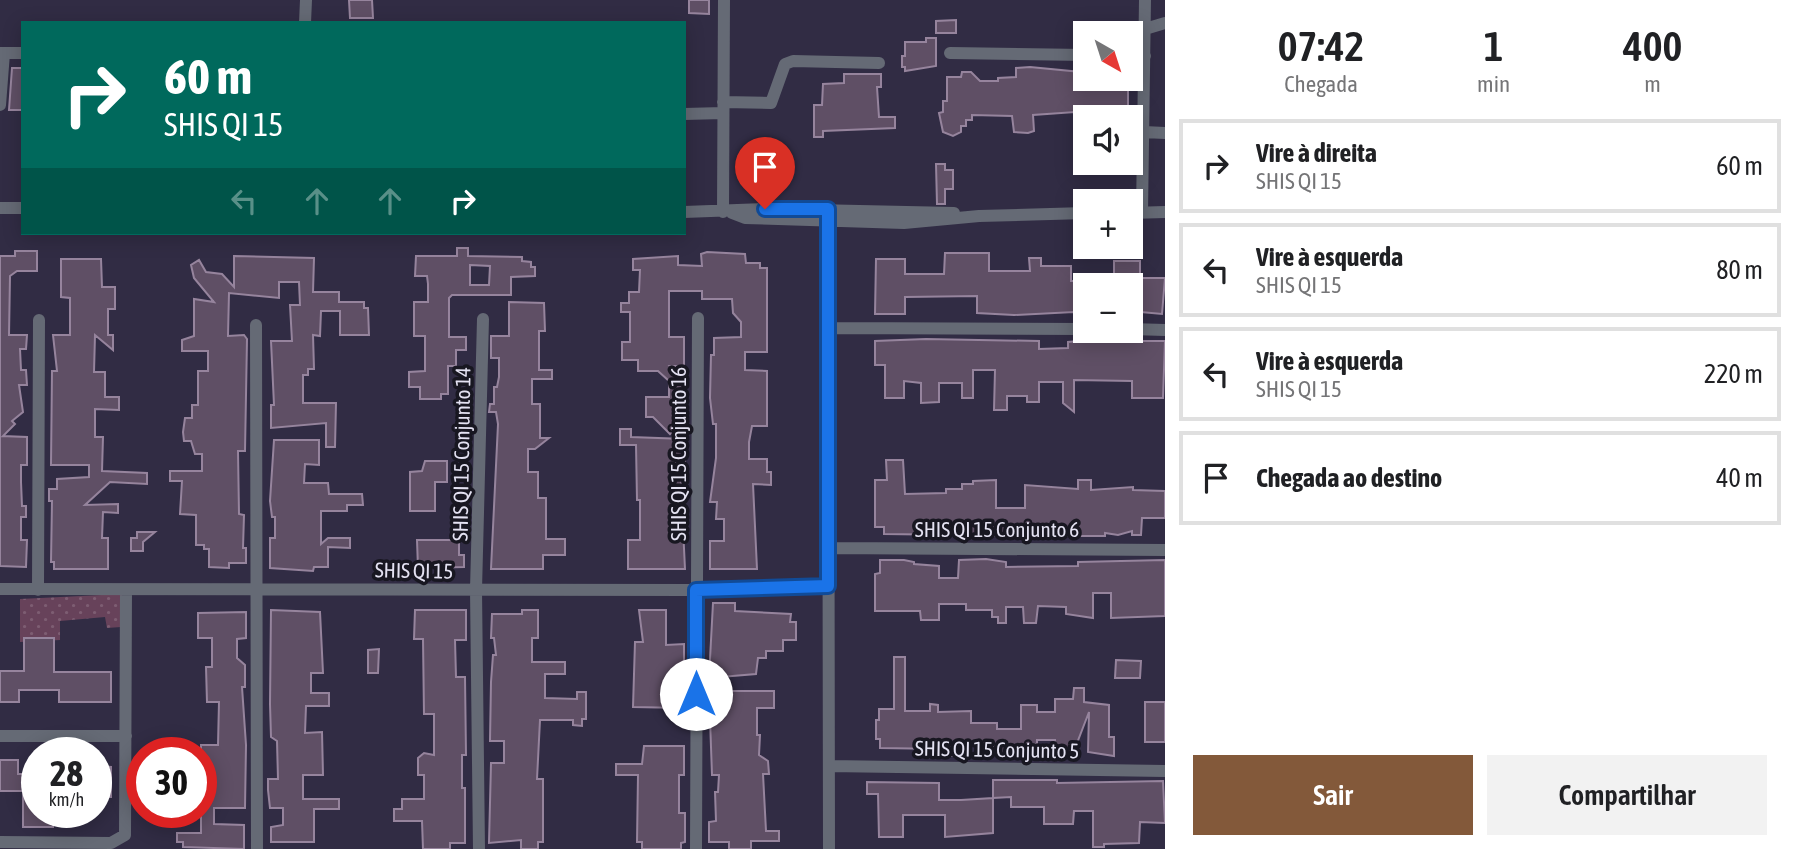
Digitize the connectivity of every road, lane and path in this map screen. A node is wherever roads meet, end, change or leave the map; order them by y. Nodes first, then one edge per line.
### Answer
1 (306, 0) edge
2 (724, 0) edge
3 (1145, 0) edge
4 (305, 21) edge
5 (1165, 23) edge
6 (1145, 29) junction
7 (2, 53) edge
8 (21, 53) edge
9 (950, 53) dead end
10 (1073, 55) edge
11 (1145, 56) joint
12 (879, 63) dead end
13 (0, 105) edge
14 (723, 108) junction
15 (686, 114) edge
16 (1144, 132) junction
17 (1165, 133) edge
18 (1138, 189) edge
19 (0, 208) edge
20 (21, 208) edge
21 (686, 212) edge
22 (728, 212) junction
23 (1143, 212) edge
24 (1165, 212) edge
25 (1073, 214) edge
26 (828, 216) junction
27 (698, 318) dead end
28 (483, 319) dead end
29 (39, 320) dead end
30 (256, 325) dead end
31 (828, 328) junction
32 (1073, 329) edge
33 (1143, 329) edge
34 (1165, 330) edge
35 (829, 548) junction
36 (1165, 550) edge
37 (828, 586) junction
38 (256, 587) junction
39 (0, 589) edge
40 (38, 590) junction
41 (126, 590) junction
42 (477, 590) junction
43 (696, 590) junction
44 (0, 736) edge
45 (126, 736) junction
46 (829, 766) junction
47 (1165, 771) edge
48 (0, 842) edge
49 (257, 849) edge
50 (479, 849) edge
51 (696, 849) edge
52 (830, 849) edge

1 - 4 street
2 - 14 street
3 - 6 street
5 - 6 street
6 - 11 street
7 - 8 street
7 - 13 street
9 - 10 street
11 - 16 street
12 - 14 street
14 - 15 street
14 - 22 street
16 - 17 street
16 - 18 street
19 - 20 street
21 - 22 street
22 - 26 street
23 - 24 street
25 - 26 street
26 - 31 street
27 - 43 street, SHIS QI 15 Conjunto 16
28 - 42 street, SHIS QI 15 Conjunto 14
29 - 40 street
30 - 38 street
31 - 32 street
31 - 35 street
33 - 34 street
35 - 36 street, SHIS QI 15 Conjunto 6
35 - 37 street
37 - 43 street, SHIS QI 15
37 - 46 street
38 - 41 street, SHIS QI 15
38 - 42 street, SHIS QI 15
38 - 49 street
39 - 40 street, SHIS QI 15
40 - 41 street, SHIS QI 15
41 - 45 street
42 - 43 street, SHIS QI 15
42 - 50 street, SHIS QI 15 Conjunto 14
43 - 51 street, SHIS QI 15 Conjunto 16
44 - 45 street
45 - 48 street
46 - 47 street, SHIS QI 15 Conjunto 5
46 - 52 street

